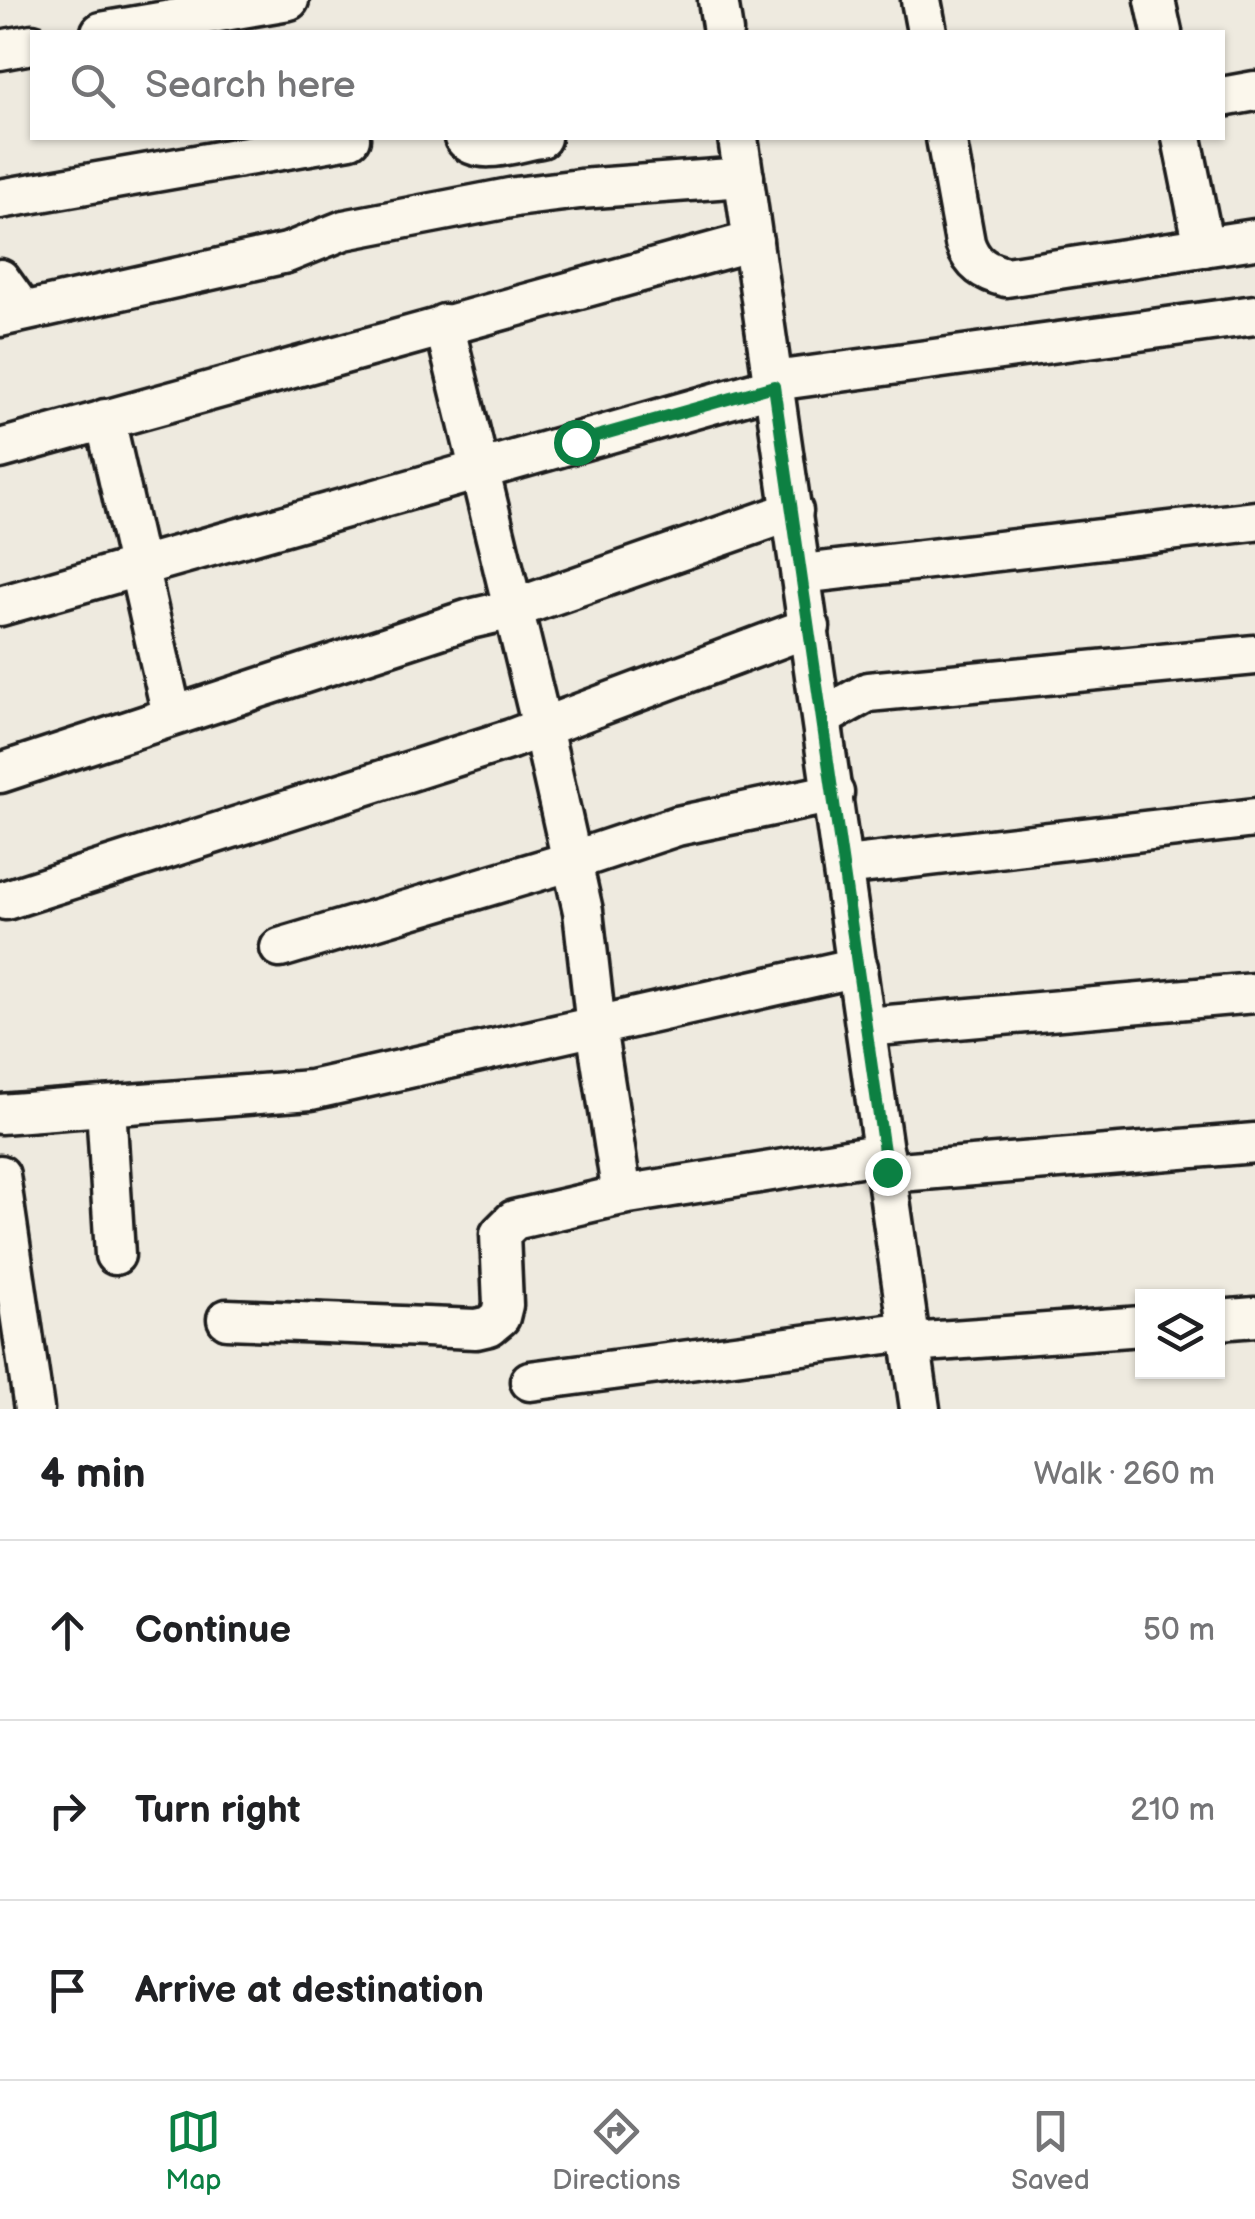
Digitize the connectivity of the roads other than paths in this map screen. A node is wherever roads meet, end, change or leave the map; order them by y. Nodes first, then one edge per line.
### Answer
1 (289, 0) edge
2 (718, 0) edge
3 (922, 0) edge
4 (1155, 0) edge
5 (113, 30) edge
6 (723, 30) edge
7 (927, 30) edge
8 (1162, 30) edge
9 (30, 44) edge
10 (0, 50) edge
11 (1255, 91) edge
12 (1225, 96) edge
13 (339, 140) edge
14 (465, 140) edge
15 (529, 140) edge
16 (738, 140) edge
17 (946, 140) edge
18 (1182, 140) edge
19 (744, 177) junction
20 (0, 199) edge
21 (754, 240) junction
22 (1255, 240) edge
23 (1204, 247) junction
24 (0, 278) edge
25 (11, 314) edge
26 (1255, 316) edge
27 (444, 324) junction
28 (774, 383) junction
29 (105, 420) junction
30 (0, 449) edge
31 (477, 469) junction
32 (793, 511) junction
33 (1255, 520) edge
34 (138, 566) junction
35 (802, 574) junction
36 (0, 606) edge
37 (513, 609) junction
38 (810, 627) junction
39 (1255, 655) edge
40 (172, 714) junction
41 (823, 716) junction
42 (542, 727) junction
43 (0, 773) edge
44 (834, 793) junction
45 (1255, 818) edge
46 (572, 862) junction
47 (844, 866) junction
48 (6, 900) dead end
49 (280, 948) dead end
50 (858, 967) junction
51 (1255, 993) edge
52 (596, 1027) junction
53 (866, 1028) junction
54 (106, 1106) junction
55 (0, 1114) edge
56 (1255, 1143) edge
57 (886, 1162) junction
58 (0, 1174) edge
59 (622, 1195) junction
60 (115, 1255) dead end
61 (1255, 1317) edge
62 (227, 1319) dead end
63 (1225, 1319) edge
64 (1135, 1326) edge
65 (910, 1337) junction
66 (530, 1381) dead end
67 (34, 1409) edge
68 (920, 1409) edge

1 - 5 street
2 - 6 street
3 - 7 street
4 - 8 street
9 - 10 street
11 - 12 street
13 - 20 street
14 - 15 street
16 - 19 street
17 - 23 street
18 - 23 street
19 - 21 street
19 - 25 street
21 - 27 street
21 - 28 street
22 - 23 street
24 - 25 street
26 - 28 street
27 - 29 street
27 - 31 street
28 - 31 street
28 - 32 street
29 - 30 street
29 - 34 street
31 - 34 street
31 - 37 street
32 - 35 street
32 - 37 street
33 - 35 street
34 - 36 street
34 - 40 street
35 - 38 street
37 - 40 street
37 - 42 street
38 - 41 street
38 - 42 street
39 - 41 street
40 - 43 street
41 - 44 street
42 - 46 street
42 - 48 street
44 - 46 street
44 - 47 street
45 - 47 street
46 - 49 street
46 - 52 street
47 - 50 street
50 - 52 street
50 - 53 street
51 - 53 street
52 - 54 street
52 - 59 street
53 - 57 street
54 - 55 street
54 - 60 street
56 - 57 street
57 - 59 street
57 - 65 street
58 - 67 street
59 - 62 street
61 - 63 street
64 - 65 street
65 - 66 street
65 - 68 street

